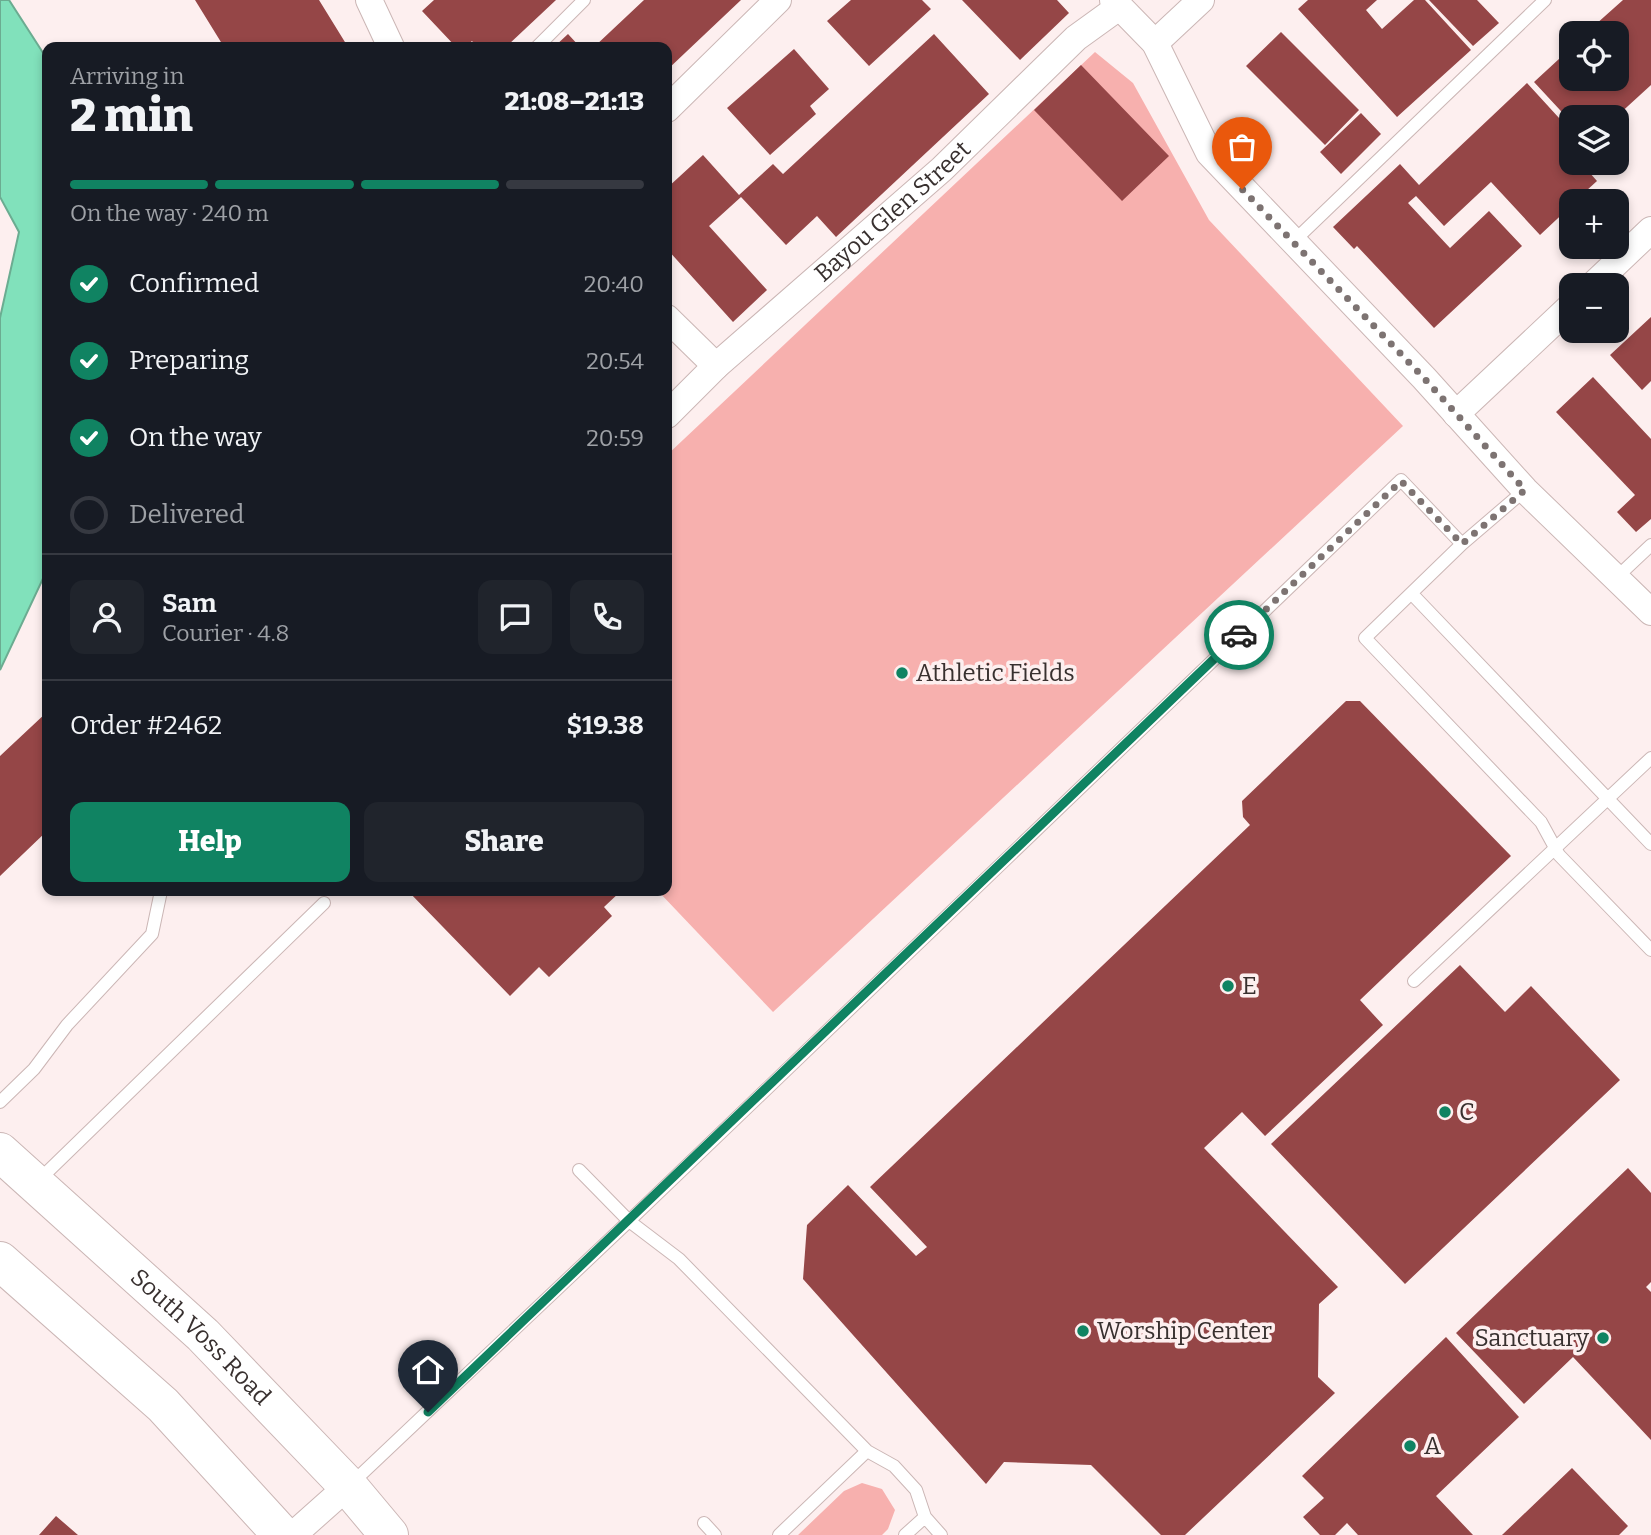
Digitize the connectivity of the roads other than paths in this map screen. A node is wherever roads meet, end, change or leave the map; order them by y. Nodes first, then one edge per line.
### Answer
1 (369, 0) edge
2 (584, 0) edge
3 (778, 0) edge
4 (1201, 0) edge
5 (1545, 0) edge
6 (1116, 3) edge
7 (389, 42) edge
8 (542, 42) edge
9 (1155, 43) junction
10 (672, 105) edge
11 (1651, 230) edge
12 (1293, 242) junction
13 (1605, 273) edge
14 (1559, 317) edge
15 (672, 323) edge
16 (716, 366) junction
17 (672, 410) edge
18 (1456, 414) junction
19 (1525, 490) junction
20 (1462, 544) junction
21 (1651, 545) edge
22 (1616, 578) junction
23 (1412, 594) junction
24 (1651, 612) edge
25 (1651, 758) edge
26 (1608, 799) junction
27 (1651, 844) edge
28 (1555, 848) junction
29 (160, 896) edge
30 (324, 903) dead end
31 (1651, 950) edge
32 (1414, 981) dead end
33 (0, 1102) edge
34 (0, 1152) edge
35 (579, 1170) dead end
36 (36, 1184) junction
37 (629, 1221) junction
38 (0, 1261) edge
39 (867, 1451) junction
40 (348, 1486) junction
41 (925, 1517) junction
42 (704, 1523) dead end
43 (282, 1535) edge
44 (293, 1535) edge
45 (389, 1535) edge
46 (715, 1535) edge
47 (779, 1535) edge
48 (905, 1535) edge
49 (941, 1535) edge

1 - 7 street
2 - 8 lane
3 - 10 street
4 - 9 street
5 - 12 lane
6 - 9 street
6 - 16 street, Bayou Glen Street
9 - 12 street
11 - 13 street
12 - 18 street
14 - 18 street
15 - 16 street
16 - 17 street, Bayou Glen Street
18 - 19 street
19 - 20 lane
19 - 22 street
20 - 23 lane
20 - 37 lane
21 - 22 lane
22 - 24 street
23 - 26 lane
23 - 28 lane
25 - 26 lane
26 - 27 lane
26 - 28 lane
28 - 31 lane
28 - 32 lane
29 - 33 lane
30 - 36 lane
34 - 36 main road, South Voss Road
35 - 37 lane
36 - 40 main road, South Voss Road
37 - 39 lane
37 - 40 lane
38 - 43 main road
39 - 41 lane
39 - 47 lane
40 - 44 street
40 - 45 main road, South Voss Road
41 - 48 lane
41 - 49 lane
42 - 46 lane

